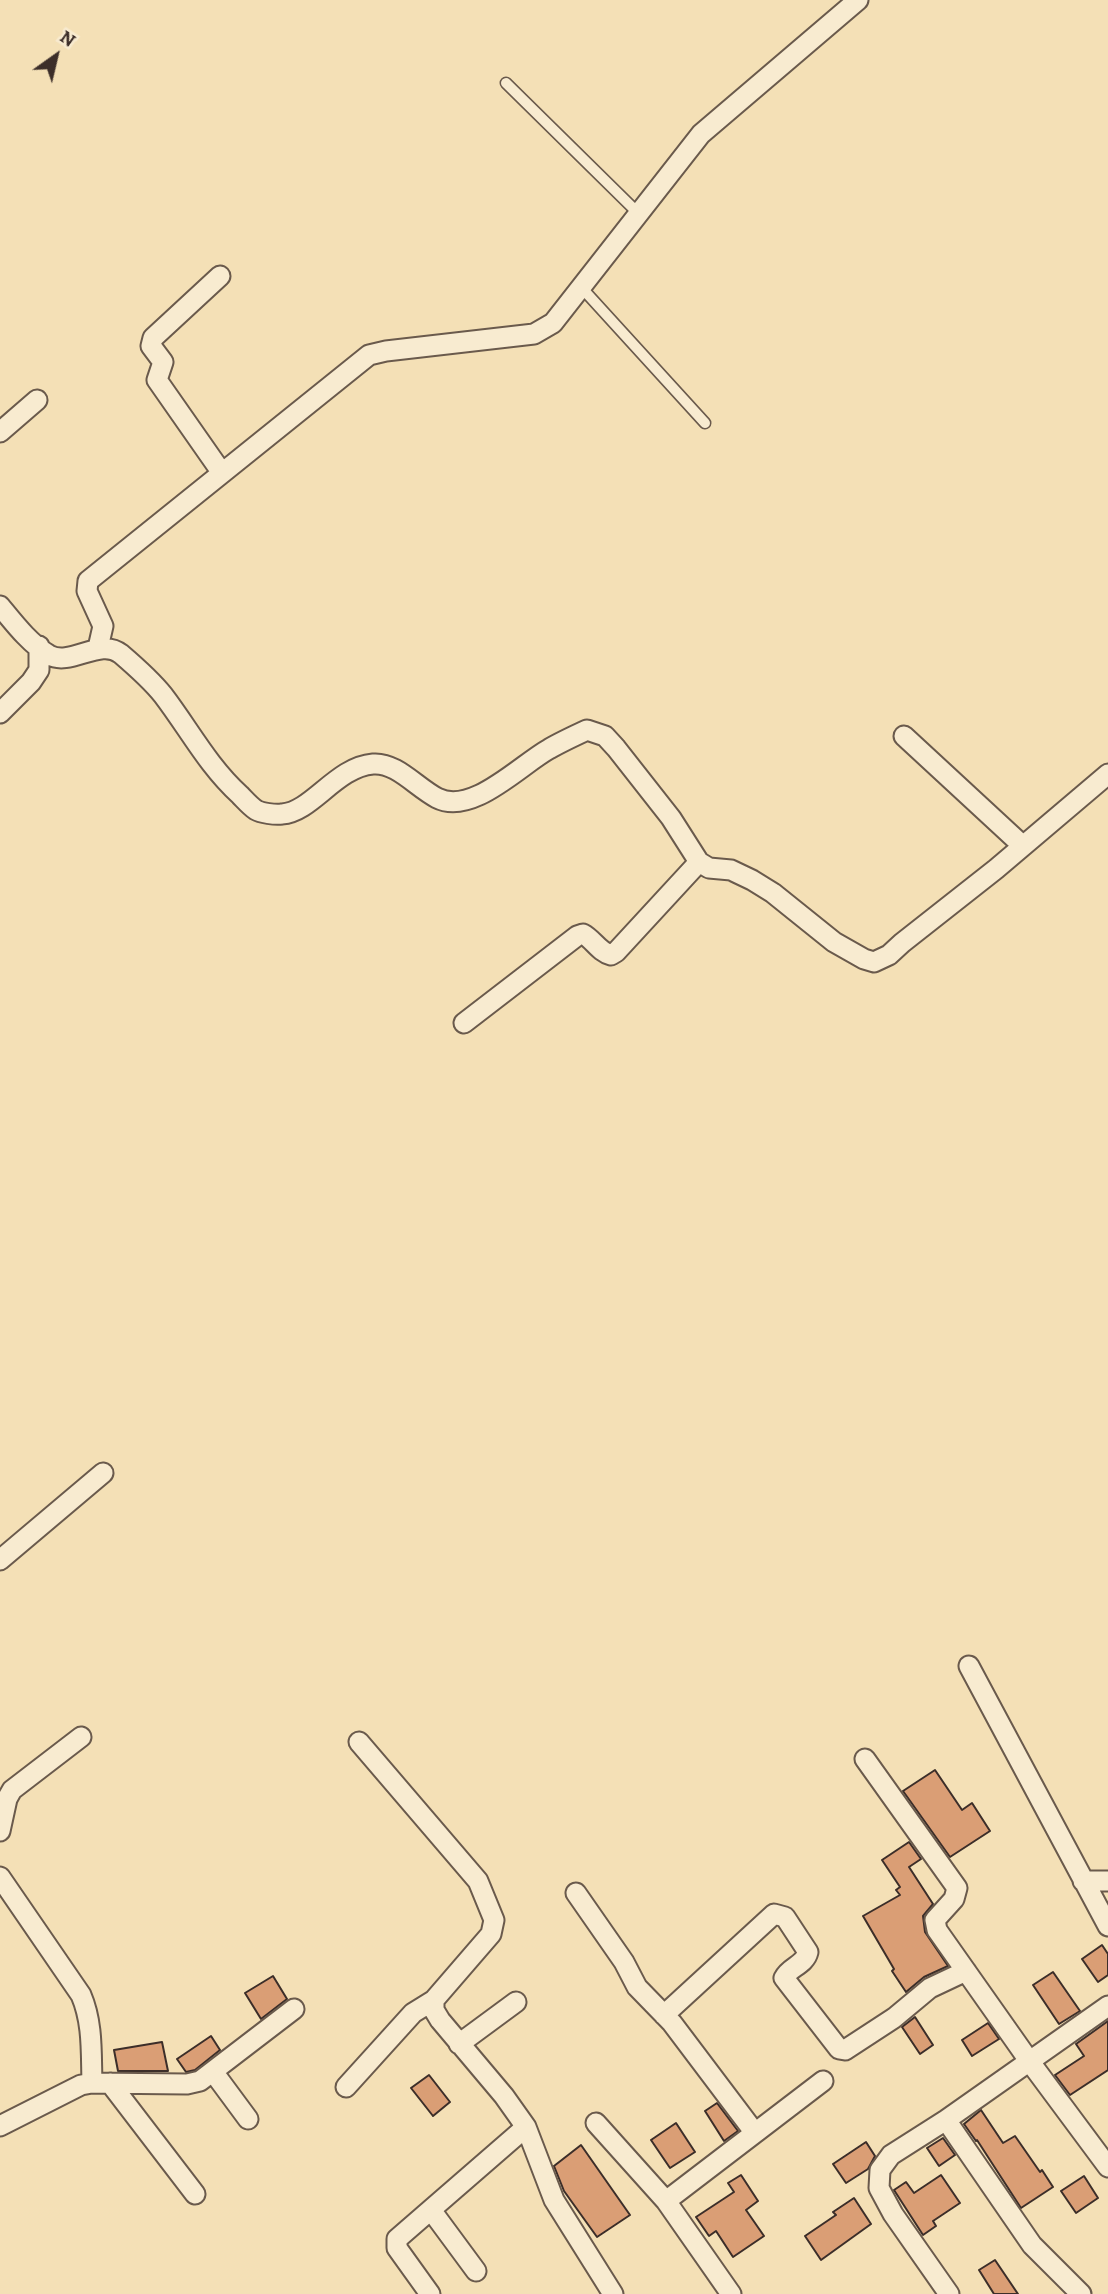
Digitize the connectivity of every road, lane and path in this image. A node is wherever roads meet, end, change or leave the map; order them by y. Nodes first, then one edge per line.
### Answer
1 (858, 0) edge
2 (506, 83) dead end
3 (638, 213) junction
4 (220, 276) dead end
5 (581, 287) junction
6 (37, 400) dead end
7 (705, 423) dead end
8 (0, 432) edge
9 (222, 473) junction
10 (0, 606) edge
11 (39, 646) junction
12 (98, 648) junction
13 (0, 713) edge
14 (904, 736) dead end
15 (1108, 774) edge
16 (1023, 846) junction
17 (699, 862) junction
18 (464, 1023) dead end
19 (103, 1473) dead end
20 (0, 1560) edge
21 (969, 1665) dead end
22 (81, 1737) dead end
23 (359, 1742) dead end
24 (865, 1759) dead end
25 (0, 1830) edge
26 (0, 1877) edge
27 (1083, 1881) junction
28 (1108, 1881) edge
29 (576, 1893) dead end
30 (1108, 1926) edge
31 (966, 1971) junction
32 (435, 2000) junction
33 (516, 2002) dead end
34 (1108, 2006) edge
35 (294, 2010) dead end
36 (664, 2015) junction
37 (459, 2043) junction
38 (1030, 2062) junction
39 (214, 2073) junction
40 (823, 2081) dead end
41 (101, 2083) junction
42 (345, 2087) dead end
43 (248, 2119) dead end
44 (946, 2120) junction
45 (596, 2123) dead end
46 (0, 2126) edge
47 (527, 2127) junction
48 (755, 2133) junction
49 (1108, 2167) edge
50 (195, 2194) dead end
51 (666, 2201) junction
52 (431, 2210) junction
53 (475, 2271) dead end
54 (430, 2294) edge
55 (613, 2294) edge
56 (731, 2294) edge
57 (949, 2294) edge
58 (1082, 2294) edge

1 - 3 street
2 - 3 lane
3 - 5 street
4 - 9 street
5 - 7 lane
5 - 9 street
6 - 8 street
9 - 12 street
10 - 11 street
11 - 12 street
11 - 13 street
12 - 17 street
14 - 16 street
15 - 16 street
16 - 17 street
17 - 18 street
19 - 20 street
21 - 27 street
22 - 25 street
23 - 32 street
24 - 31 street
26 - 41 street
27 - 28 street
27 - 30 street
29 - 36 street
31 - 36 street
31 - 38 street
32 - 37 street
32 - 42 street
33 - 37 street
34 - 38 street
35 - 39 street
36 - 48 street
37 - 47 street
38 - 44 street
38 - 49 street
39 - 41 street
39 - 43 street
40 - 48 street
41 - 46 street
41 - 50 street
44 - 57 street
44 - 58 street
45 - 51 street
47 - 52 street
47 - 55 street
48 - 51 street
51 - 56 street
52 - 53 street
52 - 54 street

